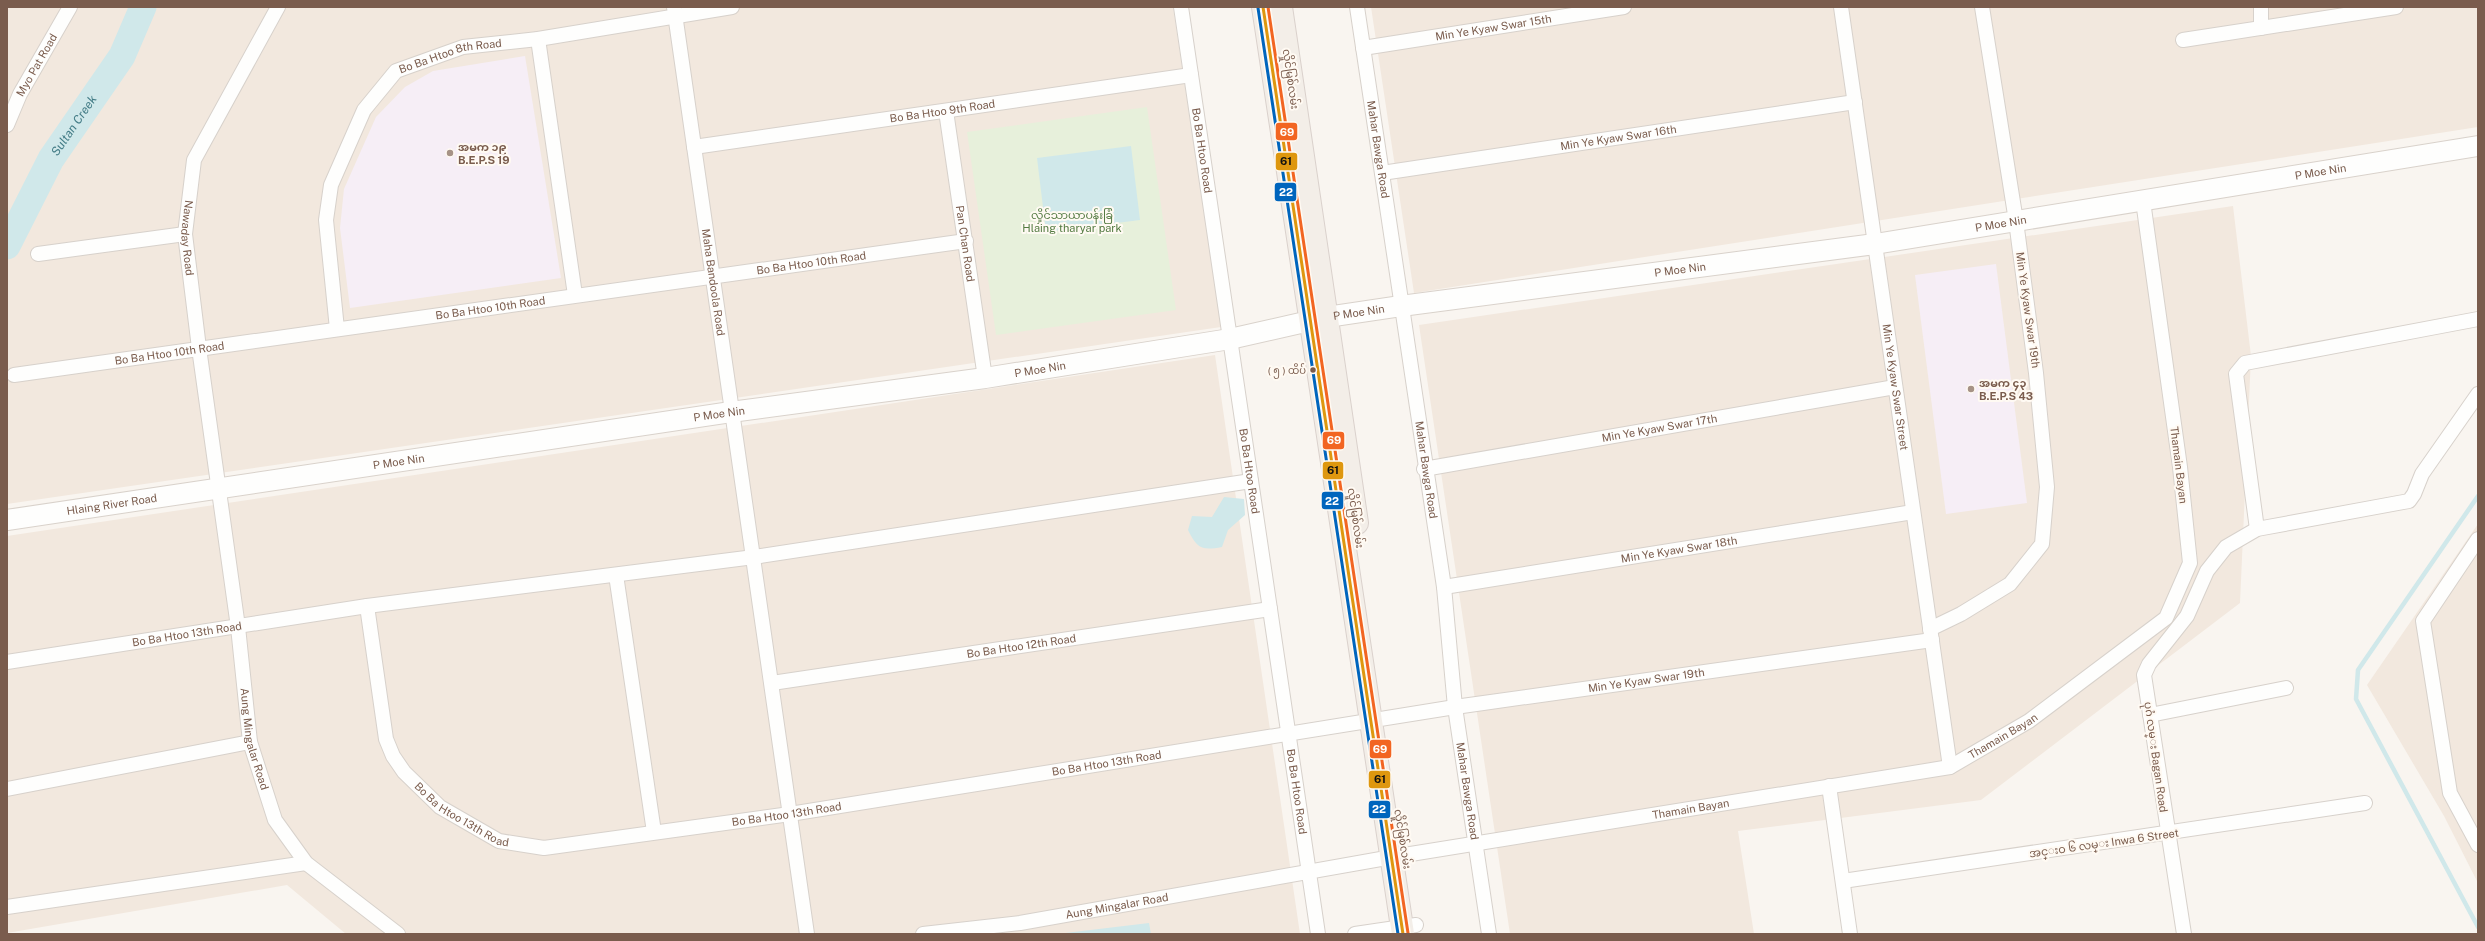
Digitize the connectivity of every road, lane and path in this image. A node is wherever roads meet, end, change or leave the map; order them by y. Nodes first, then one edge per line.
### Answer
1 (70, 7) edge
2 (278, 7) edge
3 (732, 7) edge
4 (1181, 7) edge
5 (1263, 7) edge
6 (1281, 7) edge
7 (1357, 7) edge
8 (1624, 7) edge
9 (1841, 7) edge
10 (1982, 7) edge
11 (2261, 7) edge
12 (2396, 7) edge
13 (674, 11) edge
14 (2261, 28) junction
15 (538, 39) junction
16 (2183, 40) dead end
17 (1363, 48) junction
18 (1191, 75) junction
19 (1855, 102) junction
20 (946, 110) junction
21 (7, 125) edge
22 (2478, 146) edge
23 (694, 147) junction
24 (1382, 173) junction
25 (2143, 200) junction
26 (2016, 221) junction
27 (185, 234) junction
28 (966, 241) junction
29 (1875, 244) junction
30 (38, 254) dead end
31 (713, 276) junction
32 (576, 295) junction
33 (1401, 306) junction
34 (2478, 318) edge
35 (1318, 319) junction
36 (337, 329) junction
37 (1230, 339) junction
38 (199, 348) junction
39 (14, 376) dead end
40 (985, 378) junction
41 (1895, 387) junction
42 (2478, 394) edge
43 (731, 412) junction
44 (1424, 469) junction
45 (1251, 481) junction
46 (218, 489) junction
47 (1913, 512) junction
48 (7, 520) edge
49 (2256, 529) junction
50 (2478, 538) edge
51 (754, 557) junction
52 (616, 575) junction
53 (1444, 587) junction
54 (367, 606) junction
55 (1270, 609) junction
56 (238, 627) junction
57 (1931, 634) junction
58 (7, 662) edge
59 (772, 683) junction
60 (2286, 688) dead end
61 (1455, 707) junction
62 (2150, 716) junction
63 (1373, 720) junction
64 (1289, 735) junction
65 (250, 742) junction
66 (1950, 767) junction
67 (1829, 786) junction
68 (7, 789) edge
69 (2365, 803) dead end
70 (790, 814) junction
71 (654, 832) junction
72 (2168, 834) junction
73 (1474, 844) junction
74 (2478, 845) edge
75 (1399, 856) junction
76 (306, 863) junction
77 (1309, 873) junction
78 (1843, 881) junction
79 (7, 907) edge
80 (1020, 928) edge
81 (1410, 930) edge
82 (398, 934) edge
83 (807, 934) edge
84 (923, 934) edge
85 (1318, 934) edge
86 (1355, 934) edge
87 (1489, 934) edge
88 (1850, 934) edge
89 (2184, 934) edge

1 - 21 street, Myo Pat Road
2 - 27 street, Nawaday Road
3 - 13 street, Bo Ba Htoo 8th Road
4 - 18 street, Bo Ba Htoo Road
5 - 35 main road, လှိုင်မြစ်လမ်း
6 - 35 main road, လှိုင်မြစ်လမ်း
7 - 17 street, Mahar Bawga Road
8 - 17 street, Min Ye Kyaw Swar 15th
9 - 19 street, Min Ye Kyaw Swar Street
10 - 26 street, Min Ye Kyaw Swar 19th
11 - 14 street
12 - 14 street
13 - 15 street, Bo Ba Htoo 8th Road
13 - 23 street, Maha Bandoola Road
14 - 16 street
15 - 32 street
15 - 36 street, Bo Ba Htoo 8th Road
17 - 24 street, Mahar Bawga Road
18 - 20 street, Bo Ba Htoo 9th Road
18 - 37 street, Bo Ba Htoo Road
19 - 24 street, Min Ye Kyaw Swar 16th
19 - 29 street, Min Ye Kyaw Swar Street
20 - 23 street, Bo Ba Htoo 9th Road
20 - 28 street, Pan Chan Road
22 - 25 street, P Moe Nin
23 - 31 street, Maha Bandoola Road
24 - 33 street, Mahar Bawga Road
25 - 26 street, P Moe Nin
25 - 66 street, Thamain Bayan
26 - 29 street, P Moe Nin
26 - 57 street, Min Ye Kyaw Swar 19th
27 - 30 street
27 - 38 street, Nawaday Road
28 - 31 street, Bo Ba Htoo 10th Road
28 - 40 street, Pan Chan Road
29 - 33 street, P Moe Nin
29 - 41 street, Min Ye Kyaw Swar Street
31 - 32 street, Bo Ba Htoo 10th Road
31 - 43 street, Maha Bandoola Road
32 - 36 street, Bo Ba Htoo 10th Road
33 - 35 street, P Moe Nin
33 - 44 street, Mahar Bawga Road
34 - 49 street
35 - 37 street, P Moe Nin
35 - 63 main road, လှိုင်မြစ်လမ်း
36 - 38 street, Bo Ba Htoo 10th Road
37 - 40 street, P Moe Nin
37 - 45 street, Bo Ba Htoo Road
38 - 39 street, Bo Ba Htoo 10th Road
38 - 46 street, Nawaday Road
40 - 43 street, P Moe Nin
41 - 44 street, Min Ye Kyaw Swar 17th
41 - 47 street, Min Ye Kyaw Swar Street
42 - 49 street
43 - 46 street, P Moe Nin
43 - 51 street, Maha Bandoola Road
44 - 53 street, Mahar Bawga Road
45 - 51 street, Bo Ba Htoo 13th Road
45 - 55 street, Bo Ba Htoo Road
46 - 48 street, Hlaing River Road
46 - 56 street, Aung Mingalar Road
47 - 53 street, Min Ye Kyaw Swar 18th
47 - 57 street, Min Ye Kyaw Swar Street
49 - 62 street, ပုဂံ လမ္း Bagan Road
50 - 74 street
51 - 52 street, Bo Ba Htoo 13th Road
51 - 59 street, Maha Bandoola Road
52 - 54 street, Bo Ba Htoo 13th Road
52 - 71 street
53 - 61 street, Mahar Bawga Road
54 - 56 street, Bo Ba Htoo 13th Road
54 - 71 street, Bo Ba Htoo 13th Road
55 - 59 street, Bo Ba Htoo 12th Road
55 - 64 street, Bo Ba Htoo Road
56 - 58 street, Bo Ba Htoo 13th Road
56 - 65 street, Aung Mingalar Road
57 - 61 street, Min Ye Kyaw Swar 19th
57 - 66 street, Min Ye Kyaw Swar Street
59 - 70 street, Maha Bandoola Road
60 - 62 street
61 - 63 street, Min Ye Kyaw Swar 19th
61 - 73 street, Mahar Bawga Road
62 - 72 street, ပုဂံ လမ္း Bagan Road
63 - 64 street, Bo Ba Htoo 13th Road
63 - 75 main road, လှိုင်မြစ်လမ်း
64 - 70 street, Bo Ba Htoo 13th Road
64 - 77 street, Bo Ba Htoo Road
65 - 68 street
65 - 76 street, Aung Mingalar Road
66 - 67 street, Thamain Bayan
67 - 73 street, Thamain Bayan
67 - 78 street
69 - 72 street, အင္းဝ ၆ လမ္း Inwa 6 Street
70 - 71 street, Bo Ba Htoo 13th Road
70 - 83 street, Maha Bandoola Road
72 - 78 street, အင္းဝ ၆ လမ္း Inwa 6 Street
72 - 89 street, ပုဂံ လမ္း Bagan Road
73 - 75 street, Thamain Bayan
73 - 87 street, Mahar Bawga Road
75 - 77 street, Aung Mingalar Road
75 - 81 main road, လှိုင်မြစ်လမ်း
76 - 79 street
76 - 82 street, Aung Mingalar Road
77 - 80 street, Aung Mingalar Road
77 - 85 street, Bo Ba Htoo Road
78 - 88 street
80 - 84 street, Aung Mingalar Road
81 - 86 street

